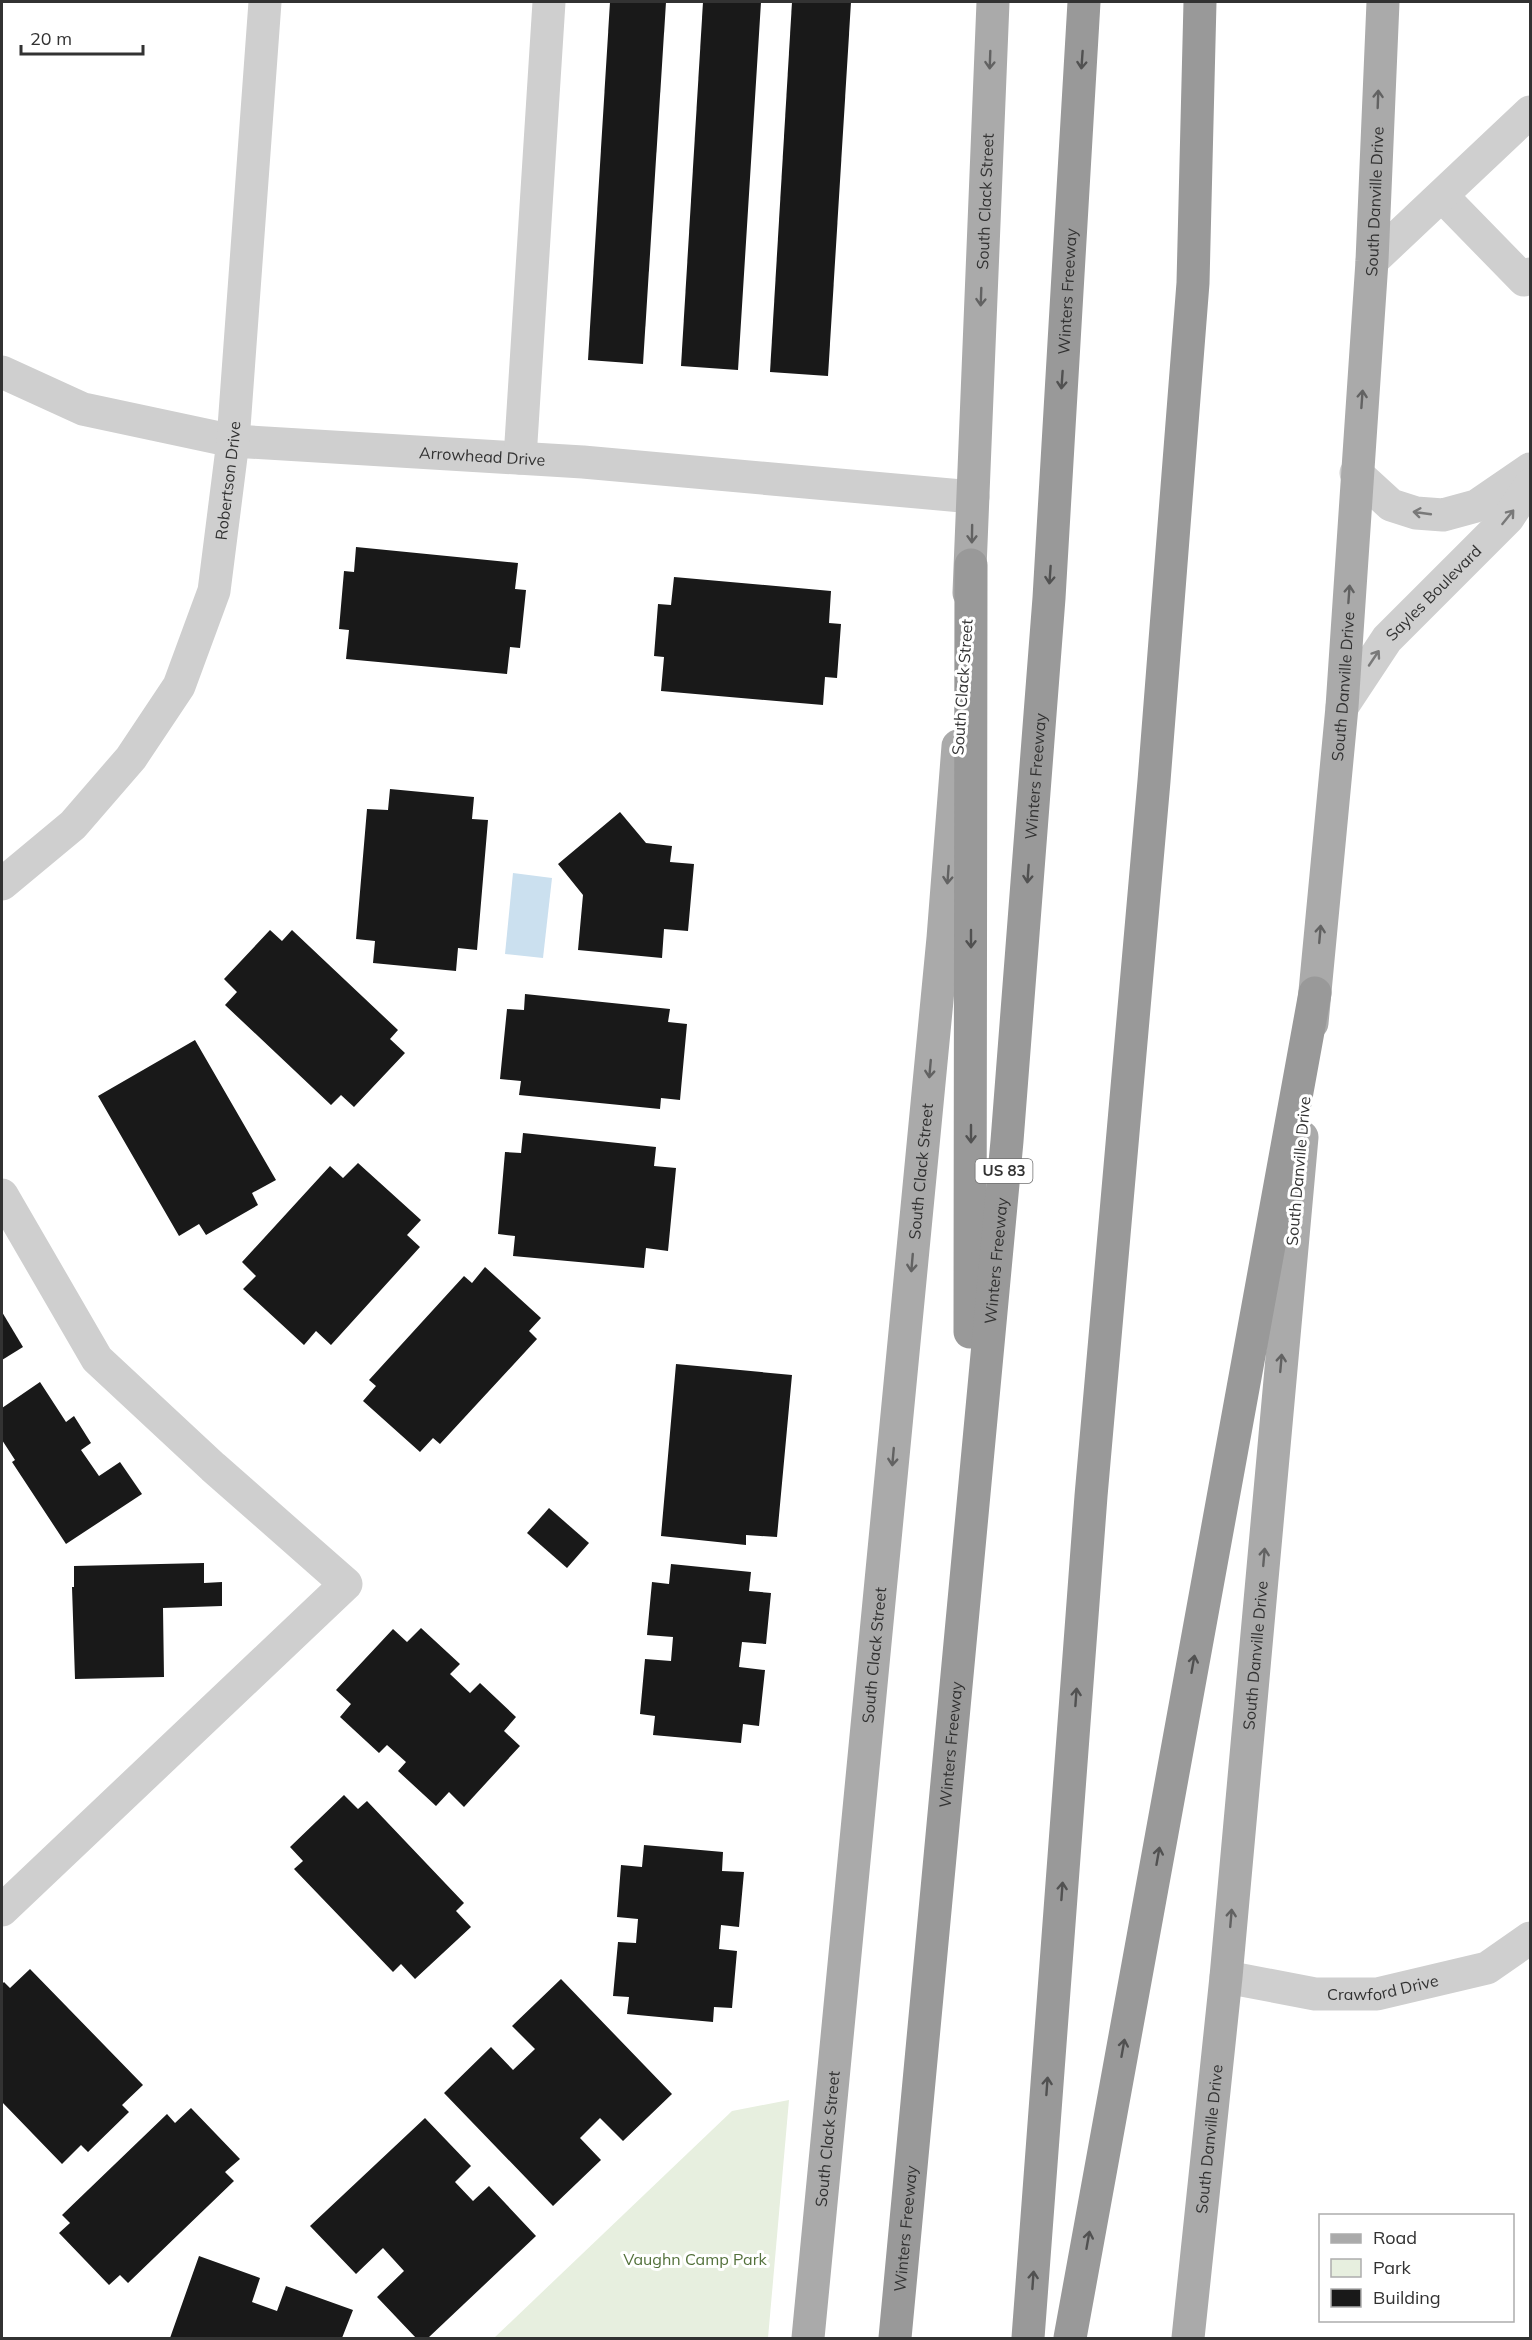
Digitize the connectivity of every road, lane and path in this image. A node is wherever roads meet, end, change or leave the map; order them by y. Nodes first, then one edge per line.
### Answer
1 (265, 2) edge
2 (549, 2) edge
3 (993, 2) edge
4 (1084, 2) edge
5 (1200, 2) edge
6 (1383, 2) edge
7 (1530, 112) edge
8 (1442, 196) junction
9 (1372, 261) junction
10 (1530, 274) edge
11 (2, 372) edge
12 (233, 441) junction
13 (520, 458) junction
14 (1530, 469) edge
15 (1356, 473) junction
16 (1530, 484) edge
17 (973, 497) junction
18 (971, 565) junction
19 (1342, 706) junction
20 (2, 884) edge
21 (1314, 993) junction
22 (2, 1195) edge
23 (970, 1536) junction
24 (2, 1910) edge
25 (1530, 1938) edge
26 (1226, 1977) junction
27 (808, 2338) edge
28 (895, 2338) edge
29 (1028, 2338) edge
30 (1070, 2338) edge
31 (1188, 2338) edge

1 - 12 street, Robertson Drive
2 - 13 street
3 -> 17 main road, South Clack Street
4 -> 23 highway, Winters Freeway / US 83
29 -> 5 highway
9 -> 6 main road, South Danville Drive
7 - 8 street
8 - 9 street
8 - 10 street
15 -> 9 main road, South Danville Drive
11 - 12 street, Arrowhead Drive
12 - 13 street, Arrowhead Drive
12 - 20 street, Robertson Drive
13 - 17 street, Arrowhead Drive
14 -> 15 street
19 -> 15 main road, South Danville Drive
19 -> 16 street, Sayles Boulevard
17 -> 18 main road, South Clack Street
18 -> 23 highway
18 -> 27 main road, South Clack Street
21 -> 19 main road, South Danville Drive
26 -> 21 main road, South Danville Drive
30 -> 21 highway
22 - 24 street
23 - 28 highway, Winters Freeway / US 83
25 - 26 street, Crawford Drive
26 - 31 main road, South Danville Drive

